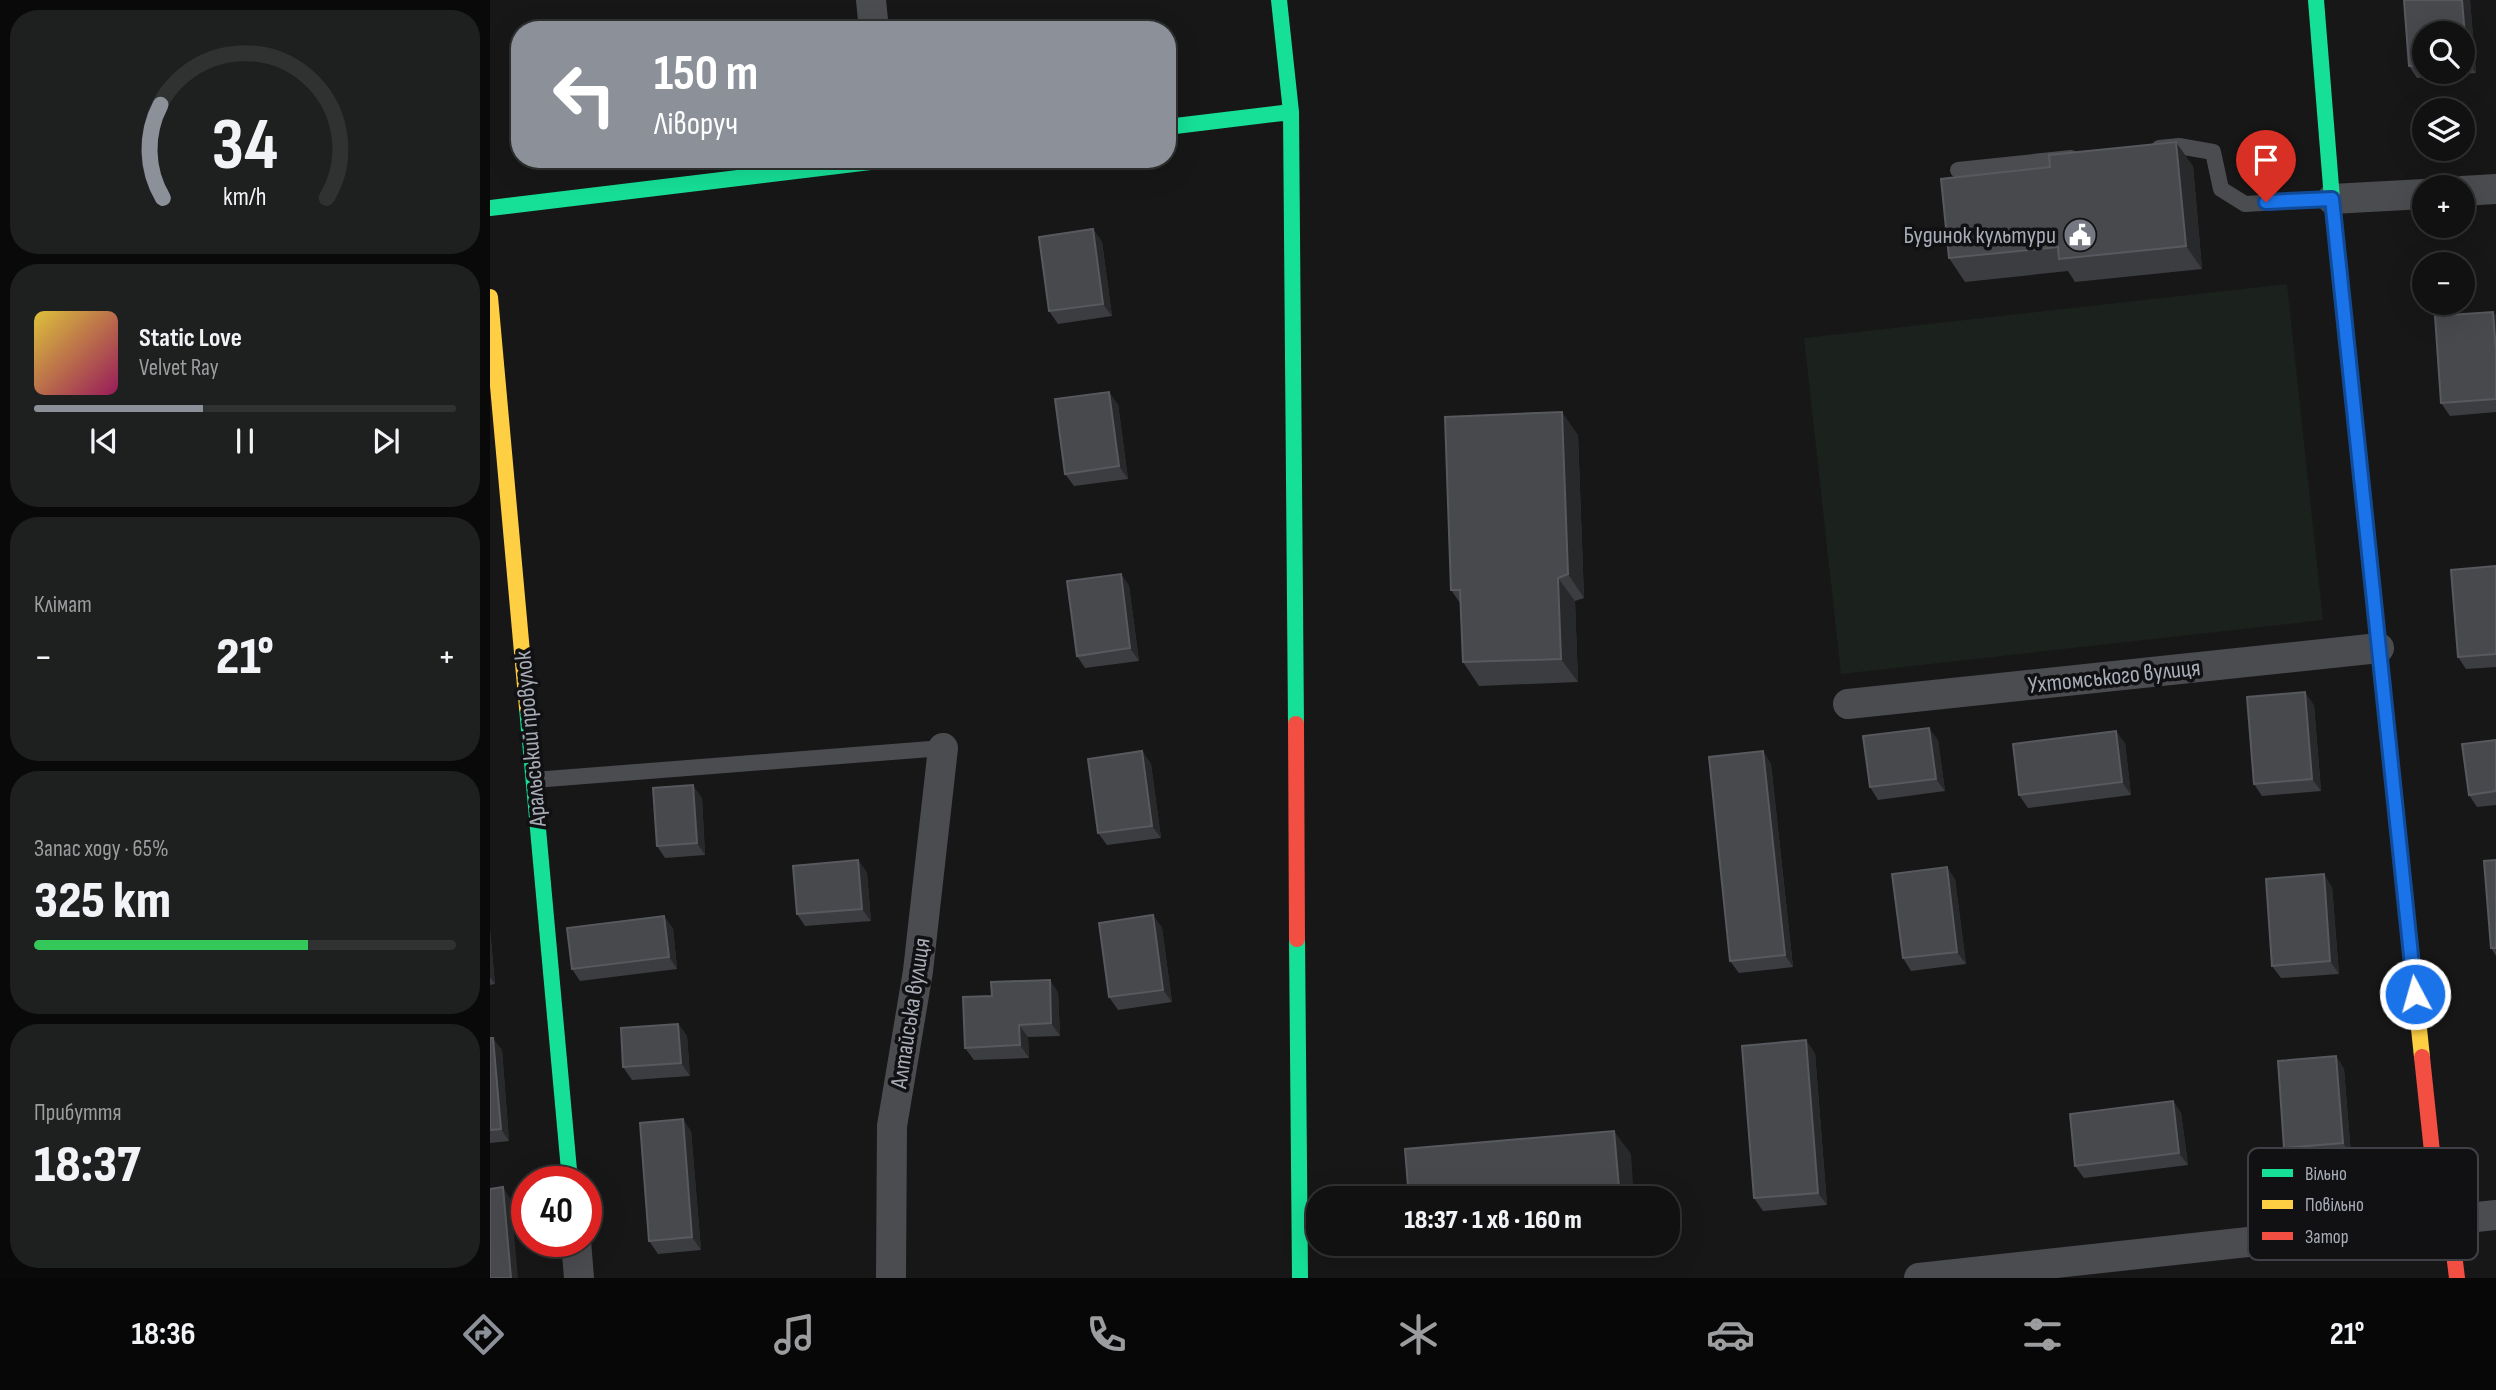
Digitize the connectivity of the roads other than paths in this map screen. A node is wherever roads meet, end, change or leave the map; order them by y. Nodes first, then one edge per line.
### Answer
1 (871, 0) edge
2 (1279, 0) edge
3 (2316, 0) edge
4 (873, 21) edge
5 (1291, 112) junction
6 (1176, 126) edge
7 (2137, 151) edge
8 (2082, 156) edge
9 (822, 168) edge
10 (1958, 170) dead end
11 (2496, 189) edge
12 (2475, 190) edge
13 (2412, 195) edge
14 (2332, 199) junction
15 (490, 208) edge
16 (490, 297) edge
17 (2379, 648) junction
18 (1848, 704) dead end
19 (943, 748) joint
20 (534, 780) junction
21 (2432, 1148) edge
22 (569, 1166) edge
23 (2496, 1215) edge
24 (2478, 1217) edge
25 (2248, 1243) edge
26 (577, 1257) edge
27 (2455, 1260) edge
28 (579, 1278) edge
29 (891, 1278) edge
30 (1300, 1278) edge
31 (1919, 1278) edge
32 (2457, 1278) edge

1 - 4 street
2 - 5 street
3 - 14 street
5 - 6 street
5 - 30 street
7 - 14 lane
8 - 10 lane
9 - 15 street
11 - 12 street
13 - 14 street
14 - 17 street
16 - 20 street, Аральський провулок
17 - 18 street, Ухтомського вулиця
17 - 21 street
19 - 20 lane
19 - 29 street, Алтайська вулиця
20 - 22 street, Аральський провулок
23 - 24 street
25 - 31 street
26 - 28 street
27 - 32 street

